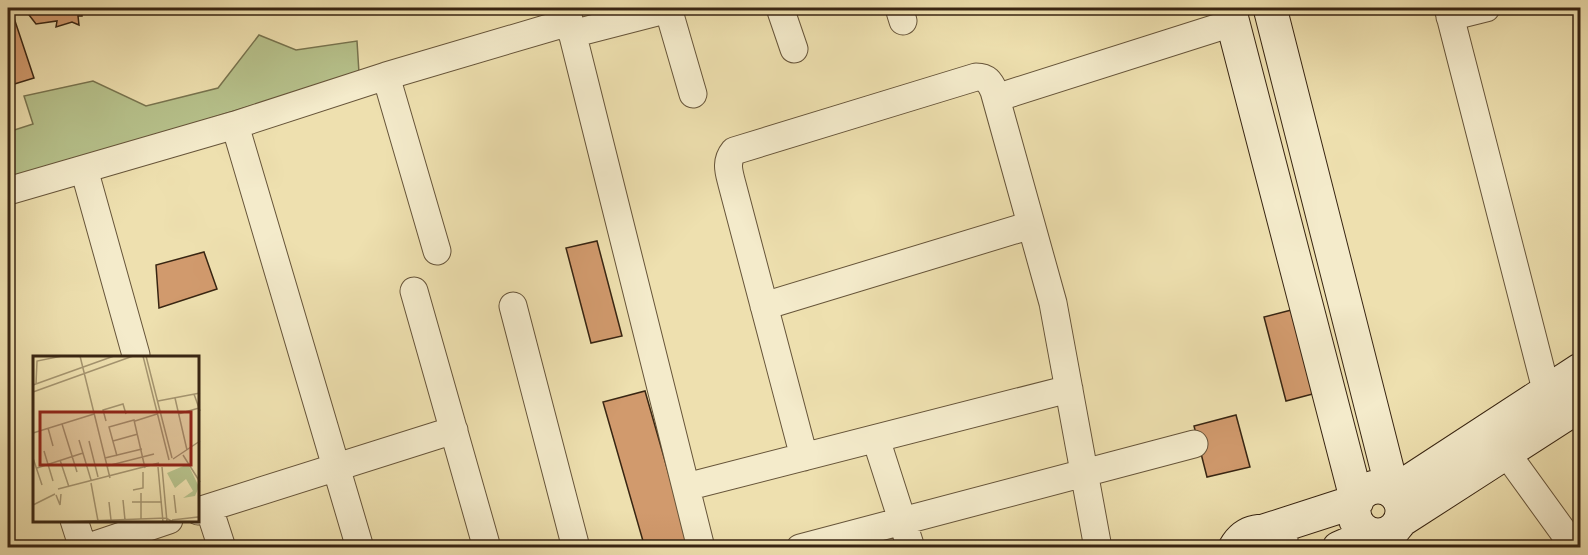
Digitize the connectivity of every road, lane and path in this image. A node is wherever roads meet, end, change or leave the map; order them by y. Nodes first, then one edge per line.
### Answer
1 (668, 8) edge
2 (780, 8) edge
3 (1270, 8) edge
4 (1486, 8) edge
5 (1449, 12) edge
6 (1231, 15) edge
7 (569, 21) edge
8 (794, 49) dead end
9 (386, 76) junction
10 (693, 94) dead end
11 (996, 98) junction
12 (235, 125) junction
13 (84, 169) junction
14 (8, 191) edge
15 (1031, 225) junction
16 (437, 251) dead end
17 (414, 291) dead end
18 (513, 306) dead end
19 (764, 306) junction
20 (136, 355) dead end
21 (1581, 370) edge
22 (1069, 389) junction
23 (1568, 407) edge
24 (454, 430) junction
25 (876, 439) junction
26 (1194, 444) dead end
27 (1507, 454) junction
28 (804, 457) junction
29 (336, 466) junction
30 (1085, 472) junction
31 (686, 487) junction
32 (1357, 501) junction
33 (1397, 506) junction
34 (204, 509) edge
35 (75, 522) edge
36 (163, 522) edge
37 (903, 522) junction
38 (1371, 534) junction
39 (1258, 540) edge
40 (84, 548) edge
41 (222, 548) edge
42 (360, 548) edge
43 (487, 548) edge
44 (576, 548) edge
45 (701, 548) edge
46 (800, 548) edge
47 (911, 548) edge
48 (1098, 548) edge
49 (1211, 548) edge
50 (1339, 548) edge
51 (1575, 548) edge

1 - 7 street
1 - 10 street
2 - 8 street
3 - 33 street
4 - 5 street
5 - 23 street
6 - 11 street
6 - 32 street
7 - 9 street
7 - 31 street
9 - 12 street
9 - 16 street
11 - 15 street
11 - 19 street
12 - 13 street
12 - 29 street
13 - 14 street
13 - 20 street
15 - 19 street
15 - 22 street
17 - 24 street
18 - 44 street
19 - 28 street
21 - 23 street
22 - 25 street
22 - 30 street
23 - 27 street
23 - 33 street
24 - 29 street
24 - 43 street
25 - 28 street
25 - 37 street
26 - 30 street
27 - 33 street
27 - 51 street
28 - 31 street
29 - 34 street
29 - 42 street
30 - 37 street
30 - 48 street
31 - 45 street
32 - 33 street
32 - 38 street
32 - 39 street
33 - 38 street
34 - 41 street
35 - 40 street
36 - 40 street
37 - 46 street
37 - 47 street
38 - 50 street
39 - 49 street

